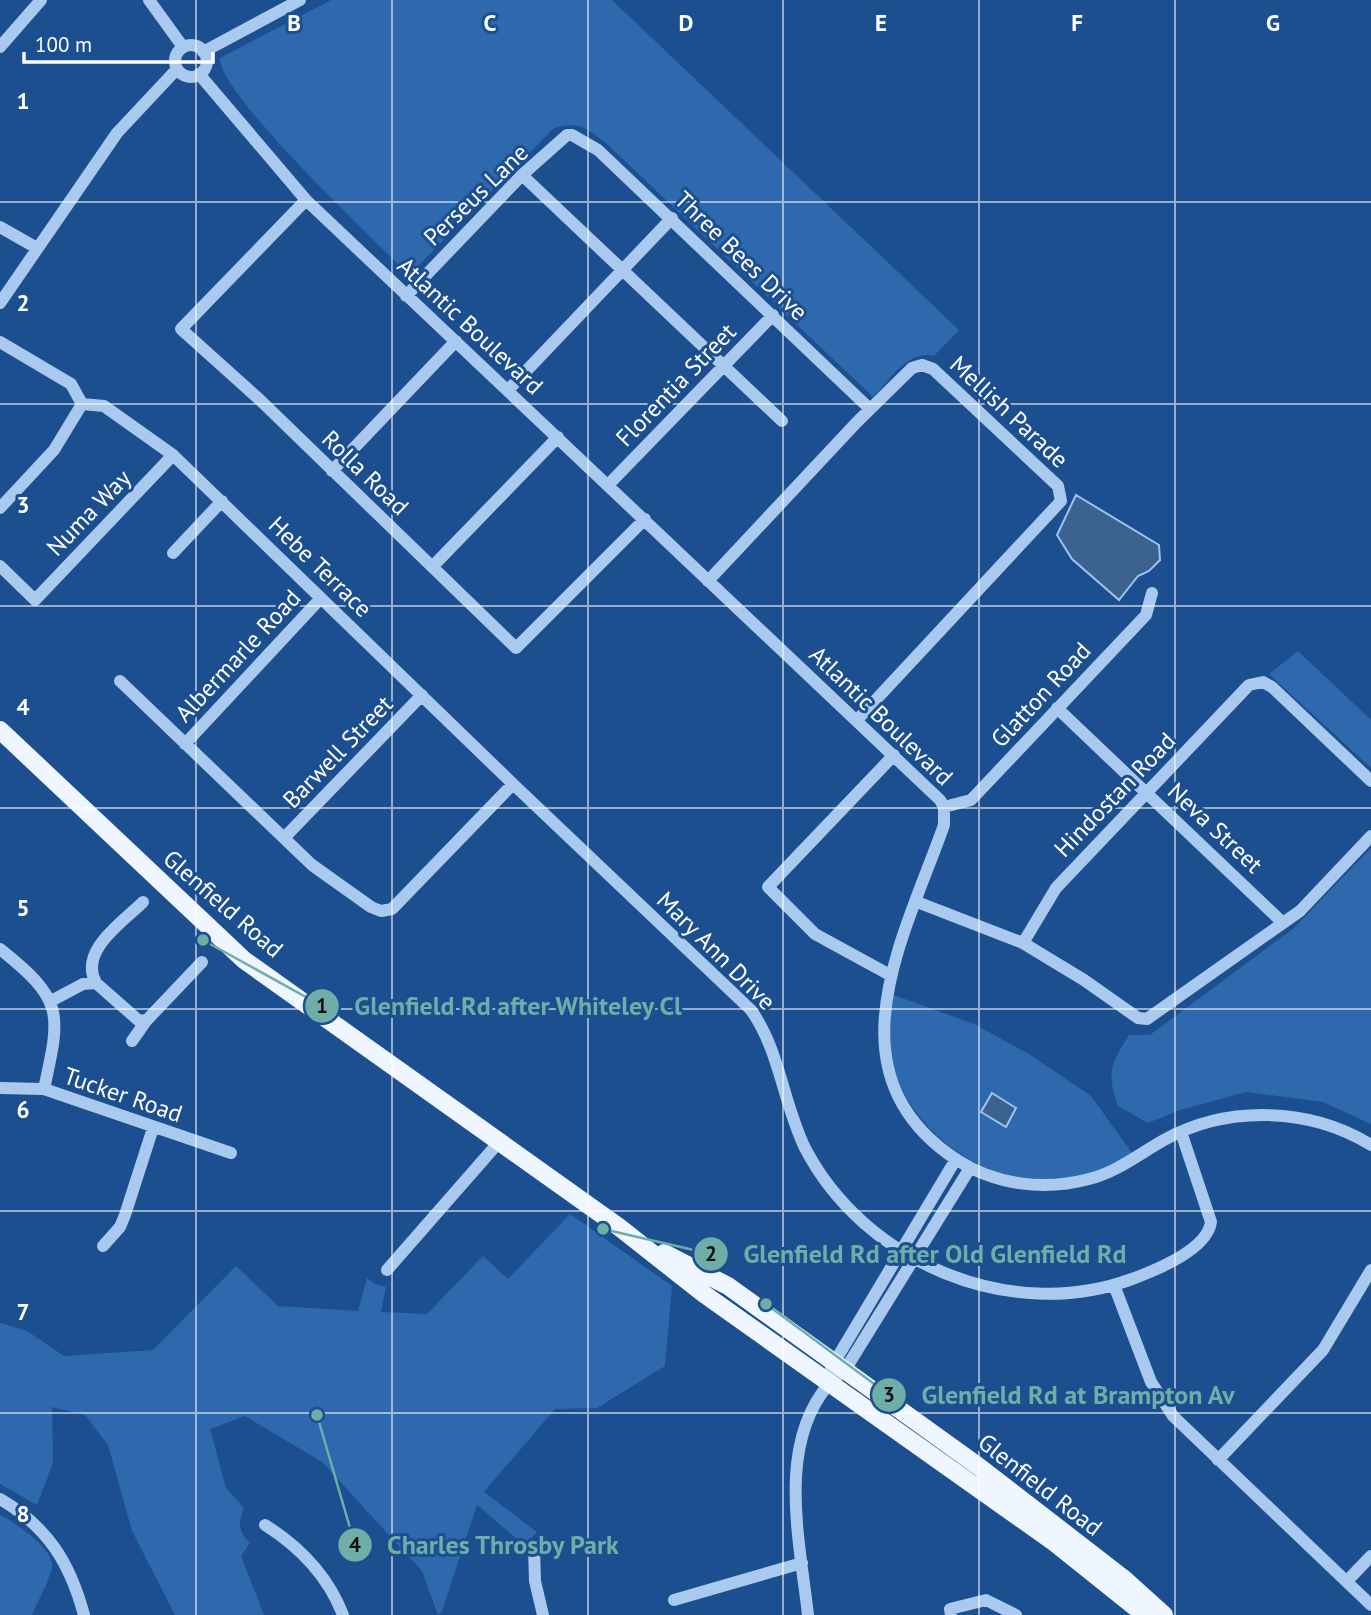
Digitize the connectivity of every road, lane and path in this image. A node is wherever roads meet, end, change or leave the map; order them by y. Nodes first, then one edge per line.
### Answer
1 (41, 0) edge
2 (149, 0) edge
3 (300, 0) edge
4 (0, 47) edge
5 (183, 47) junction
6 (203, 52) junction
7 (177, 69) junction
8 (200, 74) junction
9 (580, 138) joint
10 (522, 175) junction
11 (306, 200) junction
12 (672, 218) junction
13 (0, 227) edge
14 (37, 247) junction
15 (621, 270) junction
16 (406, 296) junction
17 (0, 303) edge
18 (773, 315) junction
19 (456, 341) junction
20 (0, 342) edge
21 (723, 366) junction
22 (509, 390) junction
23 (82, 404) junction
24 (870, 409) junction
25 (782, 421) dead end
26 (558, 437) junction
27 (173, 455) junction
28 (332, 471) junction
29 (609, 484) junction
30 (222, 501) junction
31 (0, 508) edge
32 (645, 519) junction
33 (173, 553) dead end
34 (0, 566) edge
35 (433, 566) junction
36 (708, 581) junction
37 (1152, 593) dead end
38 (321, 598) junction
39 (120, 681) dead end
40 (422, 695) junction
41 (1057, 708) junction
42 (857, 720) junction
43 (0, 730) edge
44 (185, 744) junction
45 (894, 755) junction
46 (1371, 781) edge
47 (513, 784) junction
48 (1147, 793) junction
49 (944, 807) junction
50 (1371, 836) edge
51 (284, 838) junction
52 (143, 902) dead end
53 (917, 902) junction
54 (1283, 923) junction
55 (1023, 943) junction
56 (0, 949) edge
57 (202, 962) dead end
58 (890, 975) junction
59 (96, 983) junction
60 (51, 1001) junction
61 (146, 1021) junction
62 (132, 1041) dead end
63 (0, 1088) edge
64 (44, 1089) junction
65 (153, 1128) junction
66 (1181, 1132) junction
67 (499, 1142) junction
68 (1371, 1145) edge
69 (231, 1153) dead end
70 (956, 1159) junction
71 (970, 1168) junction
72 (636, 1240) junction
73 (103, 1246) dead end
74 (901, 1251) junction
75 (913, 1259) junction
76 (387, 1270) dead end
77 (1371, 1270) edge
78 (1114, 1285) junction
79 (839, 1366) junction
80 (830, 1382) junction
81 (1218, 1460) junction
82 (0, 1499) edge
83 (265, 1525) dead end
84 (534, 1548) dead end
85 (1371, 1556) edge
86 (802, 1563) junction
87 (1347, 1581) junction
88 (674, 1600) dead end
89 (1371, 1605) edge
90 (84, 1615) edge
91 (343, 1615) edge
92 (543, 1615) edge
93 (808, 1615) edge
94 (951, 1615) edge
95 (1016, 1615) edge
96 (1145, 1615) edge
97 (1164, 1615) edge

1 - 4 street
2 - 5 street
3 - 6 street
5 - 6 street
5 - 7 street
6 - 8 street
7 - 8 street
7 - 14 street
8 - 11 street, Atlantic Boulevard
9 - 10 street, Perseus Lane
9 - 12 street, Three Bees Drive
10 - 15 street
10 - 16 street, Perseus Lane
11 - 16 street, Atlantic Boulevard
11 - 28 street, Rolla Road
12 - 15 street
12 - 18 street, Three Bees Drive
13 - 14 street
14 - 17 street
15 - 21 street
15 - 22 street
16 - 19 street, Atlantic Boulevard
18 - 21 street, Florentia Street
18 - 24 street, Three Bees Drive
19 - 22 street, Atlantic Boulevard
19 - 28 street
20 - 23 street
21 - 25 street
21 - 29 street, Florentia Street
22 - 26 street, Atlantic Boulevard
23 - 27 street, Hebe Terrace
23 - 31 street
24 - 36 street, Mellish Parade
24 - 42 street, Mellish Parade
26 - 29 street, Atlantic Boulevard
26 - 35 street
27 - 30 street, Hebe Terrace
27 - 34 street, Numa Way
28 - 35 street, Rolla Road
29 - 32 street, Atlantic Boulevard
30 - 33 street
30 - 38 street, Hebe Terrace
32 - 35 street, Rolla Road
32 - 36 street, Atlantic Boulevard
36 - 42 street, Atlantic Boulevard
37 - 41 street, Glatton Road
38 - 40 street, Hebe Terrace
38 - 44 street, Albermarle Road
39 - 44 street
40 - 47 street, Hebe Terrace
40 - 51 street, Barwell Street
41 - 48 street, Neva Street
41 - 49 street, Glatton Road
42 - 45 street, Atlantic Boulevard
43 - 67 main road, Glenfield Road
44 - 51 street
45 - 49 street, Atlantic Boulevard
45 - 58 street
46 - 48 street, Hindostan Road
47 - 51 street
47 - 74 street, Mary Ann Drive
48 - 54 street, Neva Street
48 - 55 street, Hindostan Road
49 - 53 street, Atlantic Boulevard
50 - 54 street
52 - 59 street
53 - 55 street
53 - 58 street, Atlantic Boulevard
54 - 55 street
56 - 60 street
57 - 61 street
58 - 70 street, Atlantic Boulevard
59 - 60 street
59 - 61 street
60 - 64 street
61 - 62 street
63 - 64 street, Tucker Road
64 - 65 street, Tucker Road
65 - 69 street, Tucker Road
65 - 73 street
66 - 68 street, Atlantic Boulevard
66 - 71 street, Atlantic Boulevard
66 - 78 street, Mary Ann Drive
67 - 72 main road, Glenfield Road
67 - 76 street
70 - 71 street, Atlantic Boulevard
70 - 74 street
71 - 75 street
72 - 79 main road, Glenfield Road
72 - 80 main road, Glenfield Road
74 - 75 street, Mary Ann Drive
74 - 79 street
75 - 78 street, Mary Ann Drive
75 - 79 street
77 - 81 street
78 - 81 street
79 - 80 street
79 - 97 main road, Glenfield Road
80 - 86 street
80 - 96 main road, Glenfield Road
81 - 87 street
82 - 90 street
83 - 91 street
84 - 92 street
85 - 87 street
86 - 88 street
86 - 93 street
87 - 89 street
94 - 95 street

